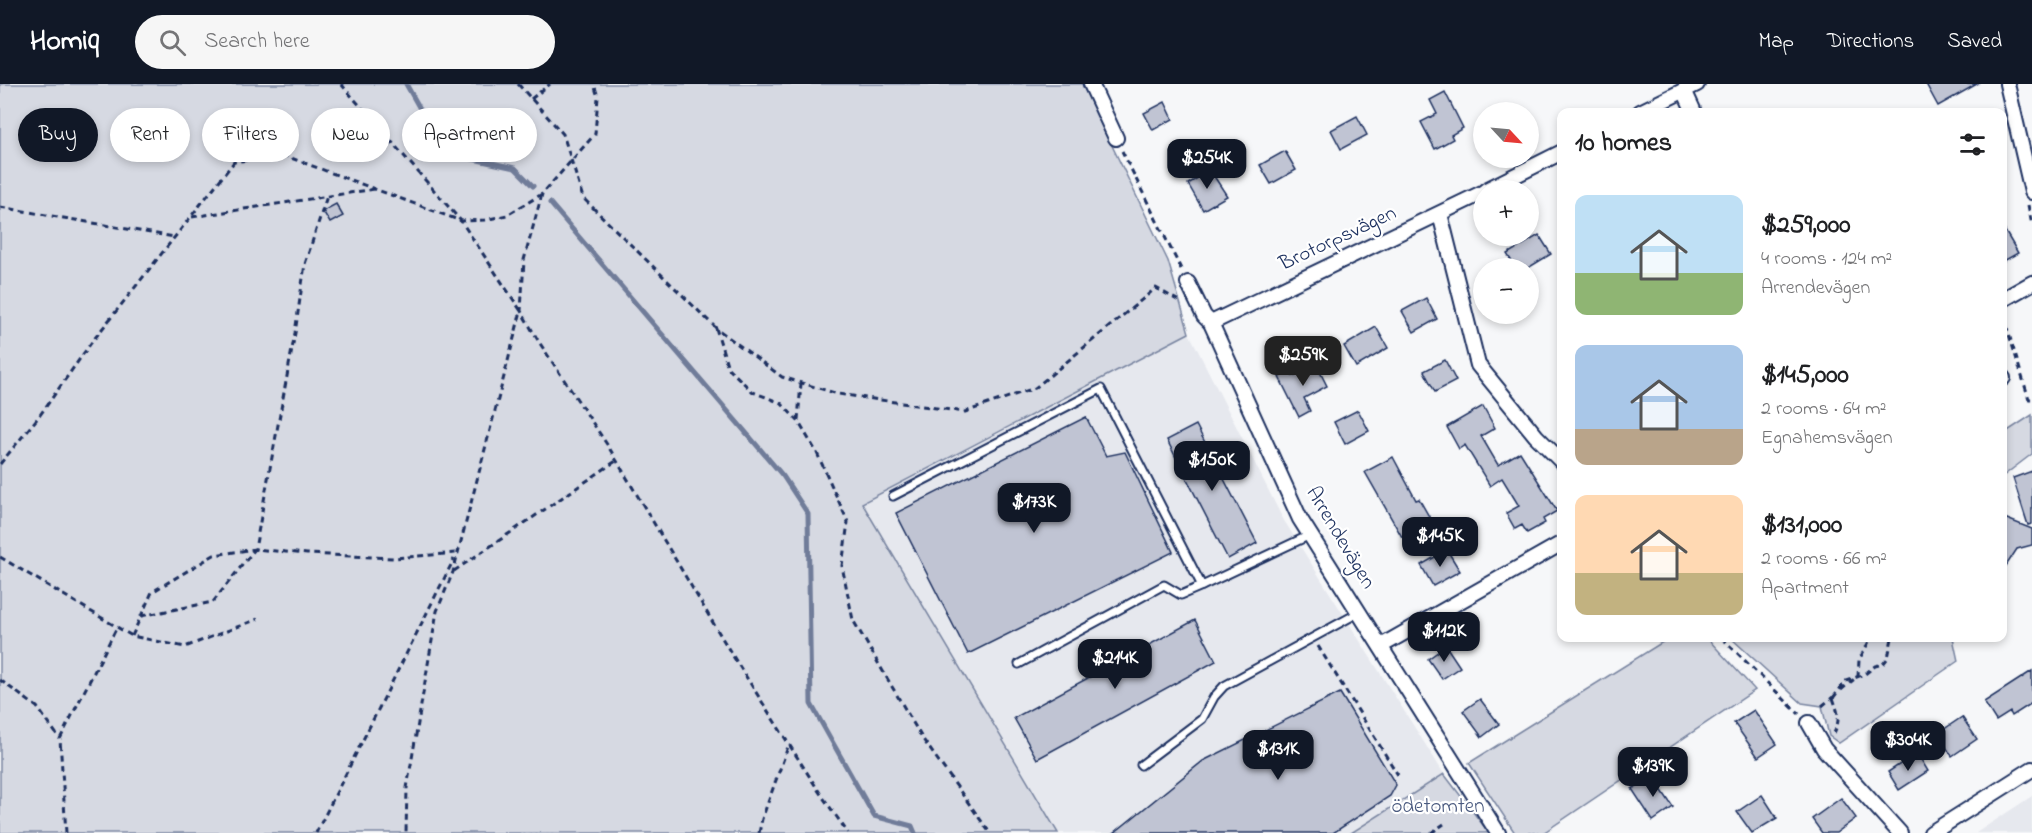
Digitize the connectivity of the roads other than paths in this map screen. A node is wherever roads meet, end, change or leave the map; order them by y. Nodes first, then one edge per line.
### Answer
1 (1091, 84) edge
2 (1697, 84) edge
3 (2007, 84) edge
4 (1684, 90) junction
5 (1648, 108) edge
6 (1692, 108) edge
7 (1116, 138) road end
8 (1557, 155) edge
9 (1507, 180) edge
10 (2032, 192) edge
11 (1473, 197) edge
12 (1440, 214) junction
13 (2032, 283) edge
14 (1188, 284) road end
15 (2007, 297) edge
16 (1207, 320) junction
17 (1557, 457) edge
18 (893, 496) dead end
19 (1310, 535) junction
20 (1557, 546) edge
21 (1202, 586) junction
22 (1360, 612) junction
23 (1381, 646) junction
24 (1019, 664) dead end
25 (1809, 723) road end
26 (1141, 765) dead end
27 (2032, 769) edge
28 (1498, 833) edge
29 (1900, 833) edge
30 (1931, 833) edge

1 - 7 street
2 - 4 street
3 - 10 street
4 - 5 street
4 - 6 street
8 - 9 street, Brotorpsvägen
11 - 12 street, Brotorpsvägen
12 - 16 street, Brotorpsvägen
12 - 17 street
13 - 15 street
14 - 16 street, Arrendevägen
16 - 19 street, Arrendevägen
18 - 21 lane
19 - 21 lane
19 - 22 street, Arrendevägen
20 - 23 street
21 - 24 lane
22 - 23 street, Arrendevägen
22 - 26 lane
23 - 28 street, Arrendevägen
25 - 29 street
27 - 30 street

